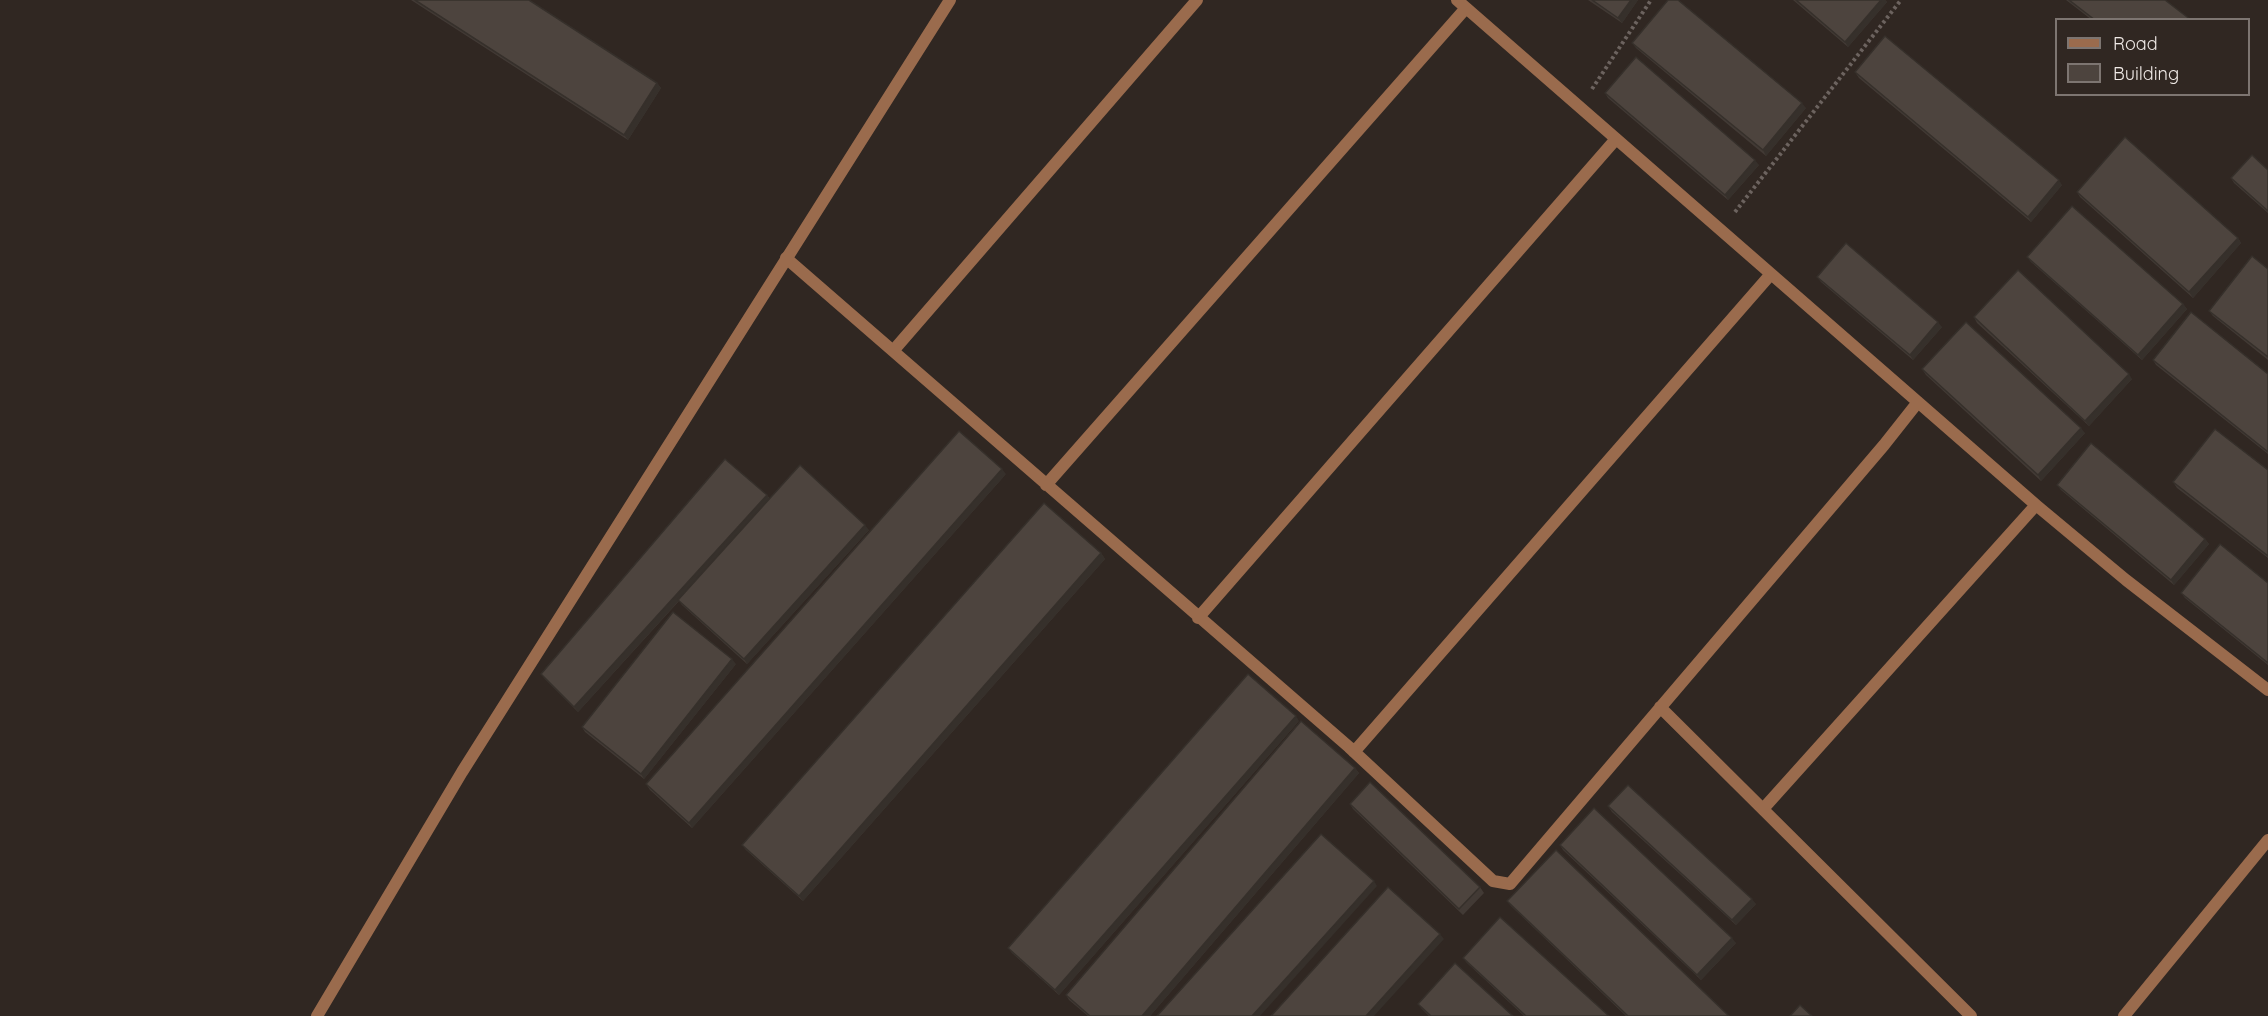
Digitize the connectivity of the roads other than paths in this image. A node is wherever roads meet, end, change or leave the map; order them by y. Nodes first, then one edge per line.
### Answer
1 (950, 0) edge
2 (1197, 0) edge
3 (1462, 4) edge
4 (1616, 139) junction
5 (786, 258) junction
6 (1771, 274) junction
7 (893, 351) junction
8 (1918, 402) junction
9 (1046, 485) junction
10 (2036, 506) junction
11 (1198, 618) junction
12 (2268, 690) edge
13 (1660, 707) junction
14 (1354, 752) junction
15 (1763, 809) junction
16 (2268, 840) edge
17 (317, 1016) edge
18 (1971, 1016) edge
19 (2124, 1016) edge

1 - 5 street
2 - 7 street
3 - 4 street
3 - 9 street
4 - 6 street
4 - 11 street
5 - 7 street
5 - 17 street
6 - 8 street
6 - 14 street
7 - 9 street
8 - 10 street
8 - 13 street
9 - 11 street
10 - 12 street
10 - 15 street
11 - 14 street
13 - 14 street
13 - 15 street
15 - 18 street
16 - 19 street

